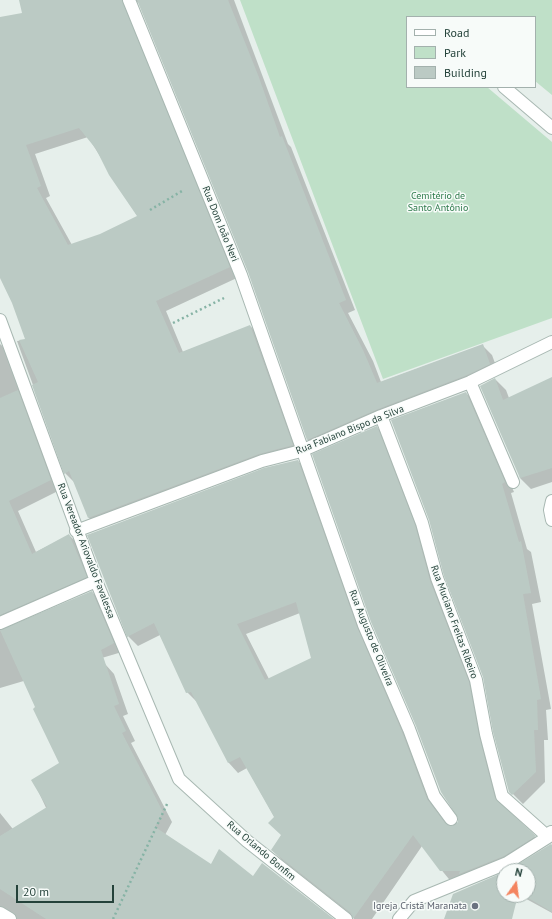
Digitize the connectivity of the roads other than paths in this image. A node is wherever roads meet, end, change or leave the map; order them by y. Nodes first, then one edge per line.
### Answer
1 (129, 0) edge
2 (505, 88) edge
3 (552, 128) edge
4 (0, 320) edge
5 (552, 342) edge
6 (470, 382) junction
7 (381, 416) junction
8 (301, 451) junction
9 (513, 482) dead end
10 (552, 501) edge
11 (552, 520) edge
12 (76, 531) junction
13 (96, 581) junction
14 (0, 624) edge
15 (179, 779) joint
16 (451, 819) dead end
17 (550, 834) edge
18 (0, 913) edge
19 (10, 919) edge
20 (346, 919) edge
21 (400, 919) edge

1 - 8 street, Rua Dom João Neri
2 - 3 street
4 - 12 street, Rua Vereador Ariovaldo Favalessa
5 - 6 street, Rua Fabiano Bispo da Silva
6 - 7 street, Rua Fabiano Bispo da Silva
6 - 9 street
7 - 8 street, Rua Fabiano Bispo da Silva
7 - 17 street, Rua Muciano Freitas Ribeiro
8 - 12 street, Rua Fabiano Bispo da Silva
8 - 16 street, Rua Augusto de Oliveira
10 - 11 street
12 - 13 street, Rua Vereador Ariovaldo Favalessa
13 - 14 street
13 - 15 street, Rua Vereador Ariovaldo Favalessa
15 - 20 street, Rua Orlando Bonfim
17 - 21 street
18 - 19 street

